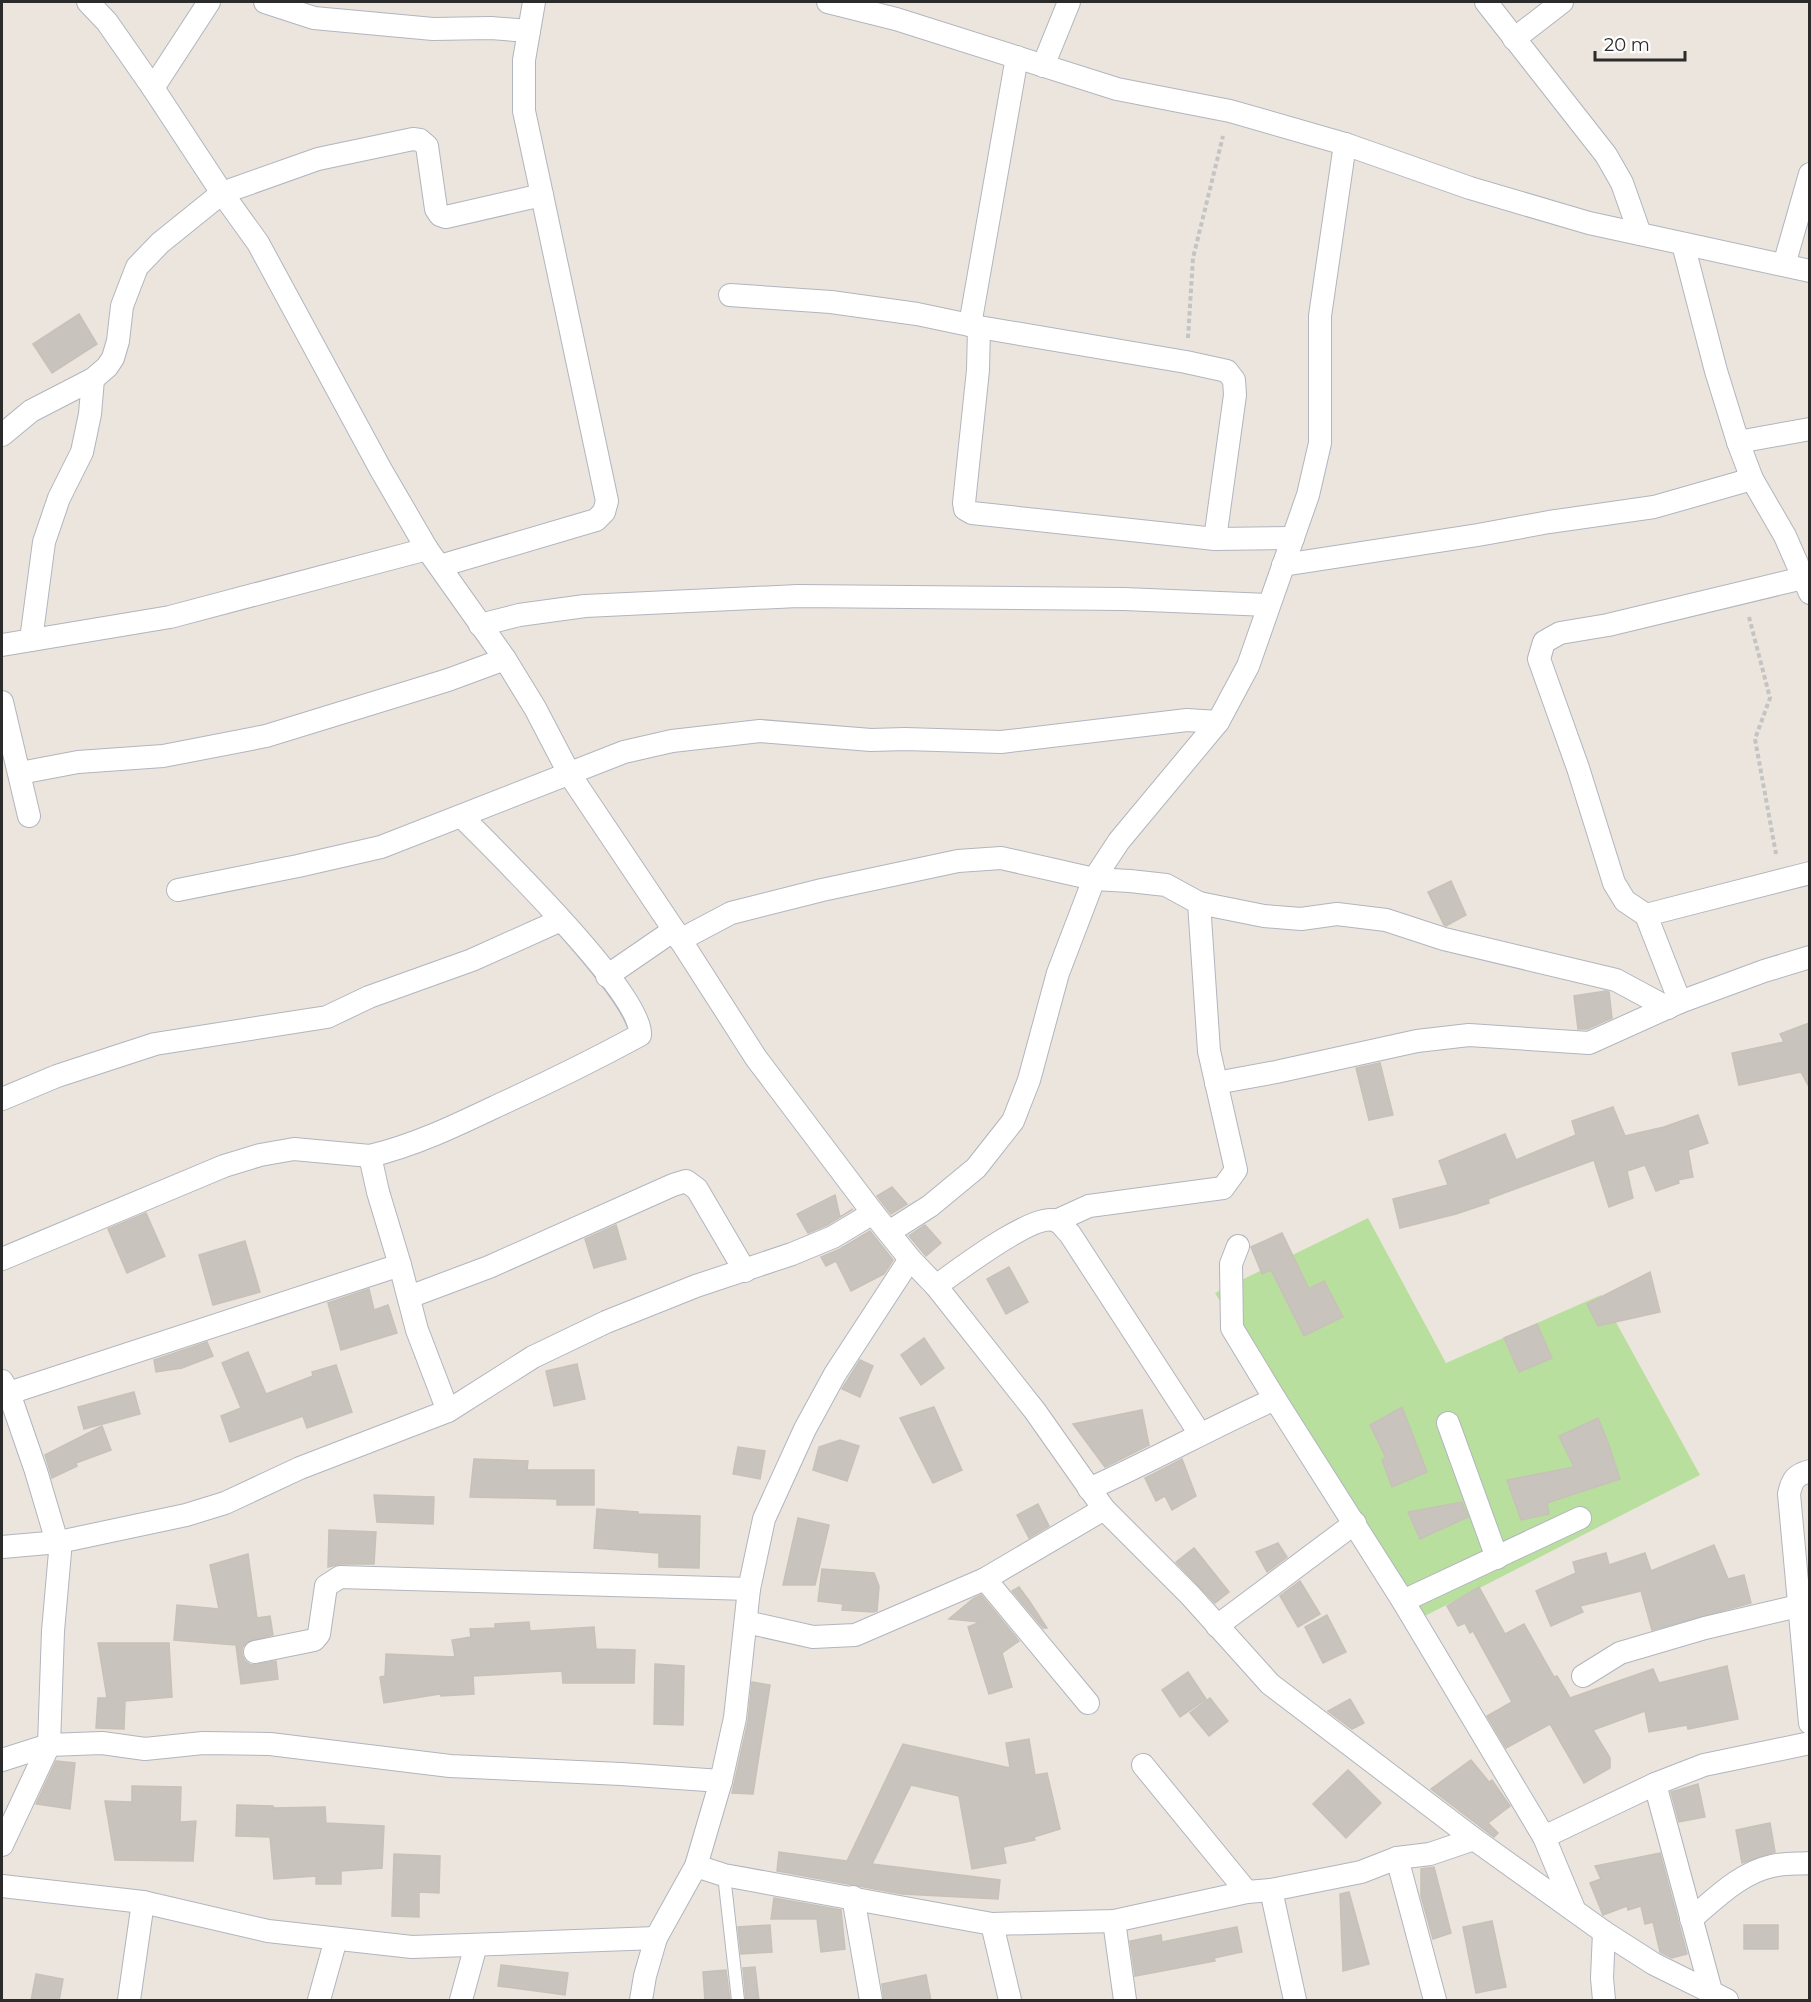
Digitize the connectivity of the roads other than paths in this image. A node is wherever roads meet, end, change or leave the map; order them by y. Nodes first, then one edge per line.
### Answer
1 (88, 2) edge
2 (209, 2) edge
3 (265, 2) edge
4 (534, 2) edge
5 (829, 2) edge
6 (1068, 2) edge
7 (1486, 2) edge
8 (1562, 2) edge
9 (898, 10) edge
10 (529, 31) junction
11 (1514, 39) junction
12 (1017, 57) junction
13 (1043, 66) junction
14 (153, 88) junction
15 (1345, 144) junction
16 (1809, 174) edge
17 (222, 193) junction
18 (542, 195) junction
19 (1640, 234) junction
20 (1683, 244) junction
21 (1784, 265) junction
22 (1809, 271) edge
23 (730, 294) dead end
24 (975, 326) junction
25 (93, 380) junction
26 (1809, 429) edge
27 (2, 435) edge
28 (1738, 441) junction
29 (1752, 479) junction
30 (1293, 538) junction
31 (1215, 539) junction
32 (433, 557) junction
33 (1283, 565) junction
34 (1806, 586) edge
35 (1269, 605) junction
36 (480, 625) junction
37 (31, 640) junction
38 (2, 645) edge
39 (505, 658) junction
40 (2, 702) edge
41 (1218, 722) junction
42 (20, 773) junction
43 (570, 775) junction
44 (29, 816) dead end
45 (462, 817) junction
46 (1809, 873) edge
47 (1094, 879) junction
48 (178, 890) dead end
49 (1199, 903) junction
50 (1646, 915) junction
51 (561, 920) junction
52 (677, 935) junction
53 (1809, 957) edge
54 (607, 976) junction
55 (1674, 1005) junction
56 (1216, 1083) junction
57 (2, 1099) edge
58 (370, 1156) junction
59 (873, 1213) junction
60 (1056, 1221) junction
61 (888, 1232) junction
62 (1238, 1246) dead end
63 (2, 1259) edge
64 (910, 1259) junction
65 (400, 1264) junction
66 (745, 1271) junction
67 (936, 1286) junction
68 (409, 1297) junction
69 (5, 1387) edge
70 (1275, 1399) junction
71 (448, 1411) junction
72 (1448, 1423) dead end
73 (1200, 1434) junction
74 (1809, 1470) edge
75 (1089, 1489) junction
76 (1104, 1509) junction
77 (1580, 1518) dead end
78 (1355, 1523) junction
79 (2, 1547) edge
80 (1497, 1558) junction
81 (986, 1579) junction
82 (749, 1589) junction
83 (1403, 1601) junction
84 (1798, 1606) junction
85 (746, 1622) junction
86 (1217, 1626) junction
87 (255, 1652) dead end
88 (1583, 1676) dead end
89 (1088, 1703) dead end
90 (1809, 1724) edge
91 (1809, 1743) edge
92 (49, 1745) junction
93 (2, 1760) edge
94 (1143, 1766) dead end
95 (721, 1781) junction
96 (1655, 1784) junction
97 (1544, 1837) junction
98 (1474, 1839) junction
99 (2, 1845) edge
100 (1397, 1858) junction
101 (1809, 1863) edge
102 (696, 1866) junction
103 (724, 1875) junction
104 (2, 1886) edge
105 (1271, 1890) junction
106 (1248, 1892) junction
107 (853, 1897) junction
108 (142, 1902) junction
109 (1575, 1911) junction
110 (1691, 1918) junction
111 (1114, 1921) junction
112 (992, 1924) junction
113 (1604, 1932) junction
114 (656, 1938) junction
115 (336, 1939) junction
116 (476, 1945) junction
117 (1719, 1996) edge
118 (129, 2001) edge
119 (319, 2001) edge
120 (461, 2001) edge
121 (641, 2001) edge
122 (738, 2001) edge
123 (871, 2001) edge
124 (1010, 2001) edge
125 (1125, 2001) edge
126 (1295, 2001) edge
127 (1435, 2001) edge
128 (1604, 2001) edge

1 - 14 street
2 - 14 street
3 - 10 street
4 - 10 street
5 - 9 street
6 - 13 street
7 - 11 street
8 - 11 street
9 - 12 street
10 - 18 street
11 - 19 street
12 - 13 street
12 - 24 street
13 - 15 street
14 - 17 street
15 - 19 street
15 - 30 street
16 - 21 street
17 - 18 street
17 - 25 street
17 - 32 street
18 - 32 street
19 - 20 street
20 - 21 street
20 - 28 street
21 - 22 street
23 - 24 street
24 - 31 street
24 - 31 street
25 - 27 street
25 - 37 street
26 - 28 street
28 - 29 street
29 - 33 street
29 - 34 street
30 - 31 street
30 - 33 street
32 - 36 street
32 - 37 street
33 - 35 street
34 - 50 street
35 - 36 street
35 - 41 street
36 - 39 street
37 - 38 street
39 - 42 street
39 - 43 street
40 - 42 street
41 - 43 street
41 - 47 street
42 - 44 street
43 - 45 street
43 - 52 street
45 - 48 street
45 - 51 street
46 - 50 street
47 - 49 street
47 - 52 street
47 - 61 street
49 - 55 street
49 - 56 street
50 - 55 street
51 - 54 street
51 - 57 street
52 - 54 street
52 - 59 street
53 - 55 street
54 - 58 street
55 - 56 street
56 - 60 street
58 - 63 street
58 - 65 street
59 - 61 street
59 - 66 street
60 - 67 street
60 - 73 street
61 - 64 street
62 - 70 street
64 - 67 street
64 - 82 street
65 - 68 street
65 - 69 street
66 - 68 street
66 - 71 street
67 - 75 street
68 - 71 street
69 - 92 street
70 - 73 street
70 - 78 street
71 - 79 street
72 - 80 street
73 - 75 street
74 - 84 street
75 - 76 street
76 - 81 street
76 - 86 street
77 - 80 street
78 - 83 street
78 - 86 street
80 - 83 street
81 - 85 street
81 - 89 street
82 - 85 street
82 - 87 street
83 - 97 street
84 - 88 street
84 - 90 street
85 - 95 street
86 - 98 street
91 - 96 street
92 - 93 street
92 - 95 street
92 - 99 street
94 - 106 street
95 - 102 street
96 - 97 street
96 - 110 street
97 - 109 street
98 - 100 street
98 - 109 street
100 - 105 street
100 - 127 street
101 - 110 street
102 - 103 street
102 - 114 street
103 - 107 street
103 - 122 lane
104 - 108 street
105 - 106 street
105 - 126 street
106 - 111 street
107 - 112 street
107 - 123 street
108 - 115 street
108 - 118 street
109 - 113 street
110 - 117 street
111 - 112 street
111 - 125 street
112 - 124 street
113 - 117 street
113 - 128 street
114 - 116 street
114 - 121 street
115 - 116 street
115 - 119 street
116 - 120 street

